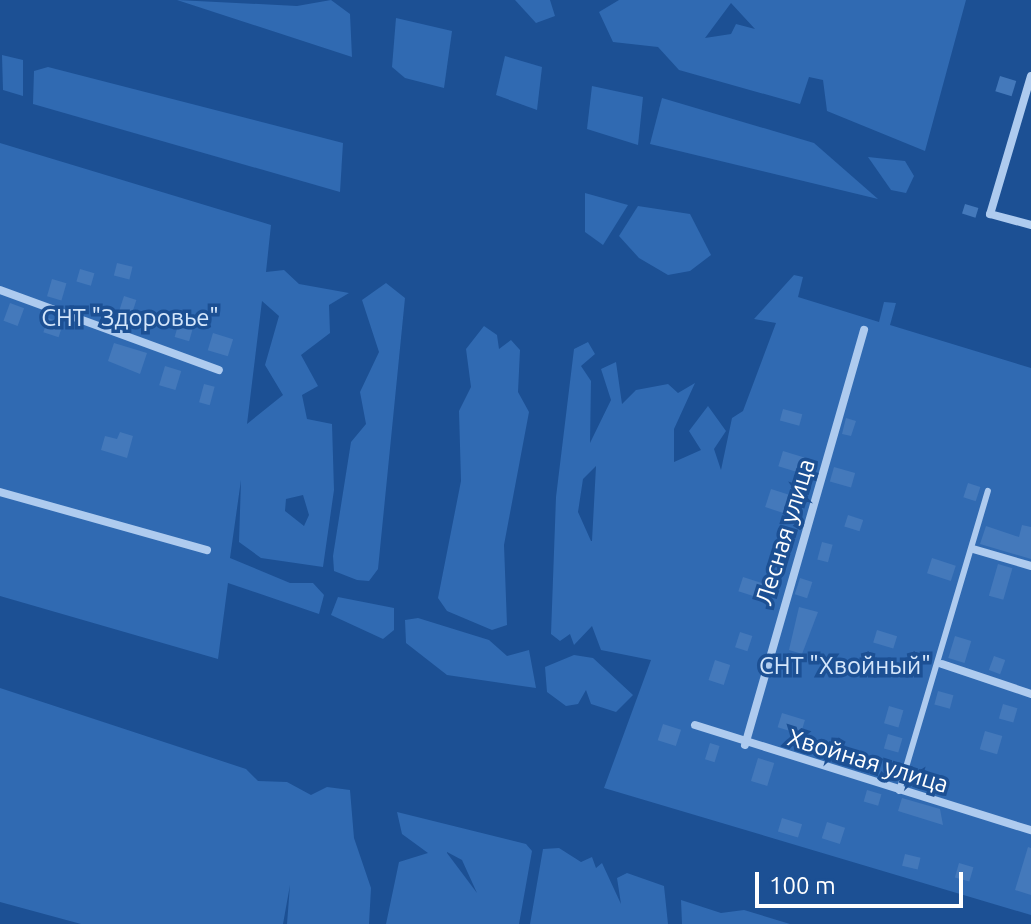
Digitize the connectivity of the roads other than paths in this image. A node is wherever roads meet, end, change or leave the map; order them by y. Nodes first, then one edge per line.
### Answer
1 (1031, 76) edge
2 (1031, 225) edge
3 (0, 290) edge
4 (864, 330) dead end
5 (219, 370) dead end
6 (988, 491) dead end
7 (0, 492) edge
8 (973, 549) junction
9 (207, 550) dead end
10 (1031, 566) edge
11 (942, 664) junction
12 (1031, 694) edge
13 (695, 725) dead end
14 (745, 745) junction
15 (899, 791) junction
16 (1031, 830) edge

1 - 2 street
3 - 5 street
4 - 14 street, Лесная улица
6 - 8 lane
7 - 9 street
8 - 10 street
8 - 11 lane
11 - 12 street
11 - 15 lane
13 - 14 street, Хвойная улица
14 - 15 street, Хвойная улица
15 - 16 street, Хвойная улица

